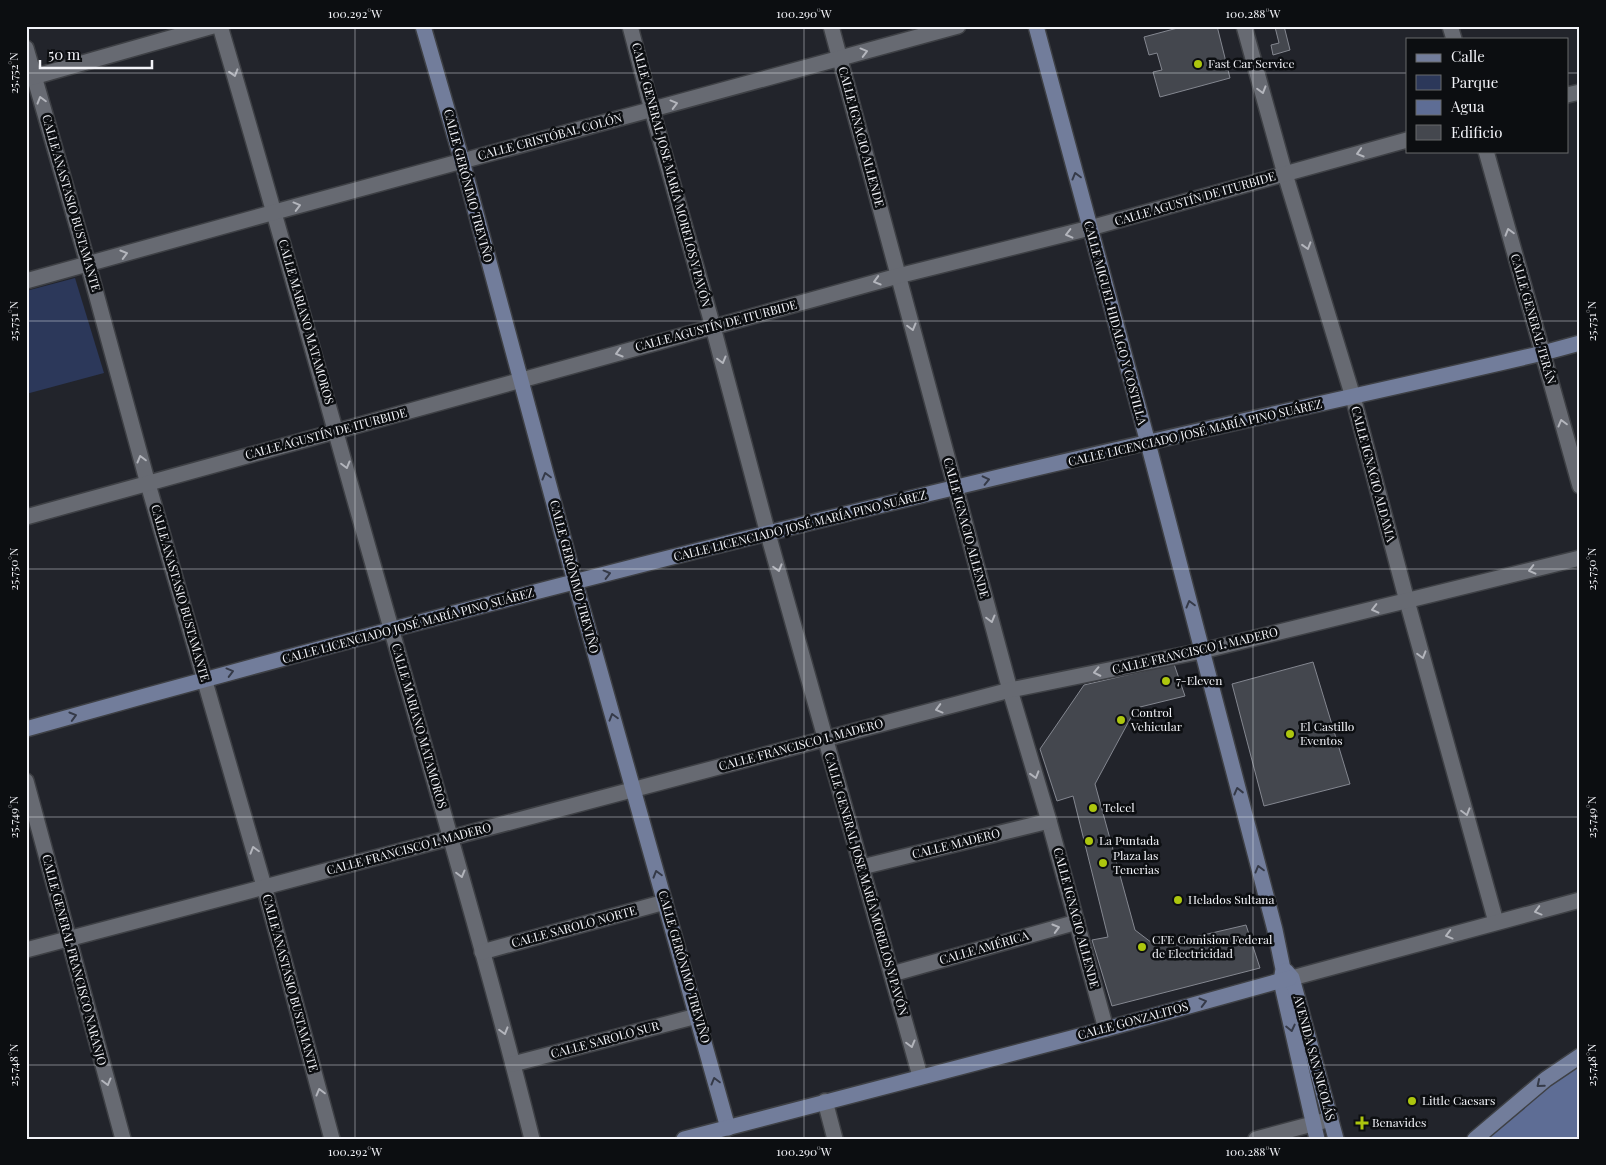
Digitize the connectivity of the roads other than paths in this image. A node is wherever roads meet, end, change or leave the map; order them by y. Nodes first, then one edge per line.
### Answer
1 (213, 26) edge
2 (220, 26) edge
3 (423, 26) edge
4 (630, 26) edge
5 (831, 26) edge
6 (958, 26) edge
7 (1036, 26) edge
8 (1244, 26) edge
9 (1450, 26) edge
10 (1454, 38) edge
11 (26, 48) edge
12 (840, 58) junction
13 (30, 78) edge
14 (652, 110) junction
15 (1406, 140) edge
16 (1486, 152) edge
17 (462, 161) junction
18 (1285, 174) junction
19 (275, 212) junction
20 (1090, 228) junction
21 (88, 264) junction
22 (898, 276) junction
23 (26, 281) edge
24 (713, 327) junction
25 (1580, 343) edge
26 (1543, 354) junction
27 (521, 380) junction
28 (1352, 397) junction
29 (337, 432) junction
30 (1148, 443) junction
31 (1575, 453) edge
32 (148, 484) junction
33 (1580, 486) edge
34 (955, 487) junction
35 (26, 517) edge
36 (768, 534) junction
37 (1580, 558) edge
38 (575, 582) junction
39 (1407, 601) junction
40 (391, 630) junction
41 (1202, 651) junction
42 (205, 679) junction
43 (1010, 690) junction
44 (26, 729) edge
45 (826, 739) junction
46 (26, 781) edge
47 (633, 790) junction
48 (1049, 821) junction
49 (451, 838) junction
50 (862, 867) junction
51 (264, 886) junction
52 (1580, 900) edge
53 (665, 902) junction
54 (1077, 922) junction
55 (1496, 922) junction
56 (68, 938) junction
57 (26, 950) edge
58 (482, 952) junction
59 (892, 974) junction
60 (1285, 976) junction
61 (697, 1016) junction
62 (1106, 1029) junction
63 (1580, 1056) edge
64 (513, 1064) junction
65 (920, 1076) junction
66 (825, 1101) junction
67 (1330, 1119) junction
68 (728, 1128) junction
69 (1315, 1131) edge
70 (123, 1139) edge
71 (332, 1139) edge
72 (532, 1139) edge
73 (684, 1139) edge
74 (835, 1139) edge
75 (1256, 1139) edge
76 (1336, 1139) edge
77 (1475, 1139) edge

1 - 13 street
2 -> 19 street, CALLE MARIANO MATAMOROS
3 - 17 street, CALLE GERÓNIMO TREVIÑO
4 - 14 street, CALLE GENERAL JOSE MARÍA MORELOS Y PAVÓN
5 - 12 street, CALLE IGNACIO ALLENDE
12 -> 6 street, CALLE CRISTÓBAL COLÓN
20 -> 7 street, CALLE MIGUEL HIDALGO Y COSTILLA
8 -> 18 street, CALLE IGNACIO ALDAMA
9 - 10 street
11 - 13 street, CALLE ANASTASIO BUSTAMANTE
14 -> 12 street, CALLE CRISTÓBAL COLÓN
12 - 22 street, CALLE IGNACIO ALLENDE
21 -> 13 street, CALLE ANASTASIO BUSTAMANTE
14 - 17 street, CALLE CRISTÓBAL COLÓN
14 - 24 street, CALLE GENERAL JOSE MARÍA MORELOS Y PAVÓN
15 -> 18 street, CALLE AGUSTÍN DE ITURBIDE
26 -> 16 street, CALLE GENERAL TERÁN
19 -> 17 street, CALLE CRISTÓBAL COLÓN
17 - 27 street, CALLE GERÓNIMO TREVIÑO
18 - 20 street, CALLE AGUSTÍN DE ITURBIDE
18 -> 28 street, CALLE IGNACIO ALDAMA
21 -> 19 street, CALLE CRISTÓBAL COLÓN
19 - 29 street, CALLE MARIANO MATAMOROS
20 -> 22 street, CALLE AGUSTÍN DE ITURBIDE
20 - 30 street, CALLE MIGUEL HIDALGO Y COSTILLA
21 - 23 street, CALLE CRISTÓBAL COLÓN
32 -> 21 street, CALLE ANASTASIO BUSTAMANTE
22 -> 24 street, CALLE AGUSTÍN DE ITURBIDE
22 -> 34 street, CALLE IGNACIO ALLENDE
24 -> 27 street, CALLE AGUSTÍN DE ITURBIDE
24 -> 36 street, CALLE GENERAL JOSE MARÍA MORELOS Y PAVÓN
25 - 26 street, CALLE LICENCIADO JOSÉ MARÍA PINO SUÁREZ
26 - 28 street, CALLE LICENCIADO JOSÉ MARÍA PINO SUÁREZ
31 -> 26 street, CALLE GENERAL TERÁN
27 - 29 street, CALLE AGUSTÍN DE ITURBIDE
38 -> 27 street, CALLE GERÓNIMO TREVIÑO
28 - 30 street, CALLE LICENCIADO JOSÉ MARÍA PINO SUÁREZ
28 - 39 street, CALLE IGNACIO ALDAMA
29 - 32 street, CALLE AGUSTÍN DE ITURBIDE
29 -> 40 street, CALLE MARIANO MATAMOROS
34 -> 30 street, CALLE LICENCIADO JOSÉ MARÍA PINO SUÁREZ
41 -> 30 street, CALLE MIGUEL HIDALGO Y COSTILLA
31 - 33 street, CALLE GENERAL TERÁN
32 - 35 street, CALLE AGUSTÍN DE ITURBIDE
32 - 42 street, CALLE ANASTASIO BUSTAMANTE
34 - 36 street, CALLE LICENCIADO JOSÉ MARÍA PINO SUÁREZ
34 -> 43 street, CALLE IGNACIO ALLENDE
38 -> 36 street, CALLE LICENCIADO JOSÉ MARÍA PINO SUÁREZ
36 -> 45 street, CALLE GENERAL JOSE MARÍA MORELOS Y PAVÓN
37 -> 39 street, CALLE FRANCISCO I. MADERO
38 - 40 street, CALLE LICENCIADO JOSÉ MARÍA PINO SUÁREZ
47 -> 38 street, CALLE GERÓNIMO TREVIÑO
39 -> 41 street, CALLE FRANCISCO I. MADERO
39 -> 55 street, CALLE IGNACIO ALDAMA
42 -> 40 street, CALLE LICENCIADO JOSÉ MARÍA PINO SUÁREZ
40 - 49 street, CALLE MARIANO MATAMOROS
41 -> 43 street, CALLE FRANCISCO I. MADERO
60 -> 41 street, CALLE MIGUEL HIDALGO Y COSTILLA
44 -> 42 street, CALLE LICENCIADO JOSÉ MARÍA PINO SUÁREZ
51 -> 42 street, CALLE ANASTASIO BUSTAMANTE
43 -> 45 street, CALLE FRANCISCO I. MADERO
43 -> 48 street, CALLE IGNACIO ALLENDE
45 - 47 street, CALLE FRANCISCO I. MADERO
45 - 50 street, CALLE GENERAL JOSE MARÍA MORELOS Y PAVÓN
46 - 56 street, CALLE GENERAL FRANCISCO NARANJO
47 - 49 street, CALLE FRANCISCO I. MADERO
53 -> 47 street, CALLE GERÓNIMO TREVIÑO
48 - 50 street, CALLE MADERO
48 - 54 street, CALLE IGNACIO ALLENDE
49 - 51 street, CALLE FRANCISCO I. MADERO
49 -> 58 street, CALLE MARIANO MATAMOROS
50 - 59 street, CALLE GENERAL JOSE MARÍA MORELOS Y PAVÓN
51 - 56 street, CALLE FRANCISCO I. MADERO
71 -> 51 street, CALLE ANASTASIO BUSTAMANTE
52 -> 55 street, CALLE GONZALITOS
53 - 58 street, CALLE SAROLO NORTE
53 - 61 street, CALLE GERÓNIMO TREVIÑO
59 -> 54 street, CALLE AMÉRICA
54 - 62 street, CALLE IGNACIO ALLENDE
55 -> 60 street, CALLE GONZALITOS
56 - 57 street, CALLE FRANCISCO I. MADERO
56 -> 70 street, CALLE GENERAL FRANCISCO NARANJO
58 -> 64 street, CALLE MARIANO MATAMOROS
59 -> 65 street, CALLE GENERAL JOSE MARÍA MORELOS Y PAVÓN
62 -> 60 street, CALLE GONZALITOS
60 - 67 street, AVENIDA SAN NICOLÁS
60 -> 69 street, AVENIDA SAN NICOLÁS
61 - 64 street, CALLE SAROLO SUR
68 -> 61 street, CALLE GERÓNIMO TREVIÑO
62 - 65 street, CALLE GONZALITOS
63 -> 77 street
64 - 72 street, CALLE MARIANO MATAMOROS
65 - 66 street, CALLE GONZALITOS
66 - 68 street, CALLE GONZALITOS
66 - 74 street
67 - 69 street
67 - 76 street, AVENIDA SAN NICOLÁS
68 - 73 street, CALLE GONZALITOS
69 - 75 street

